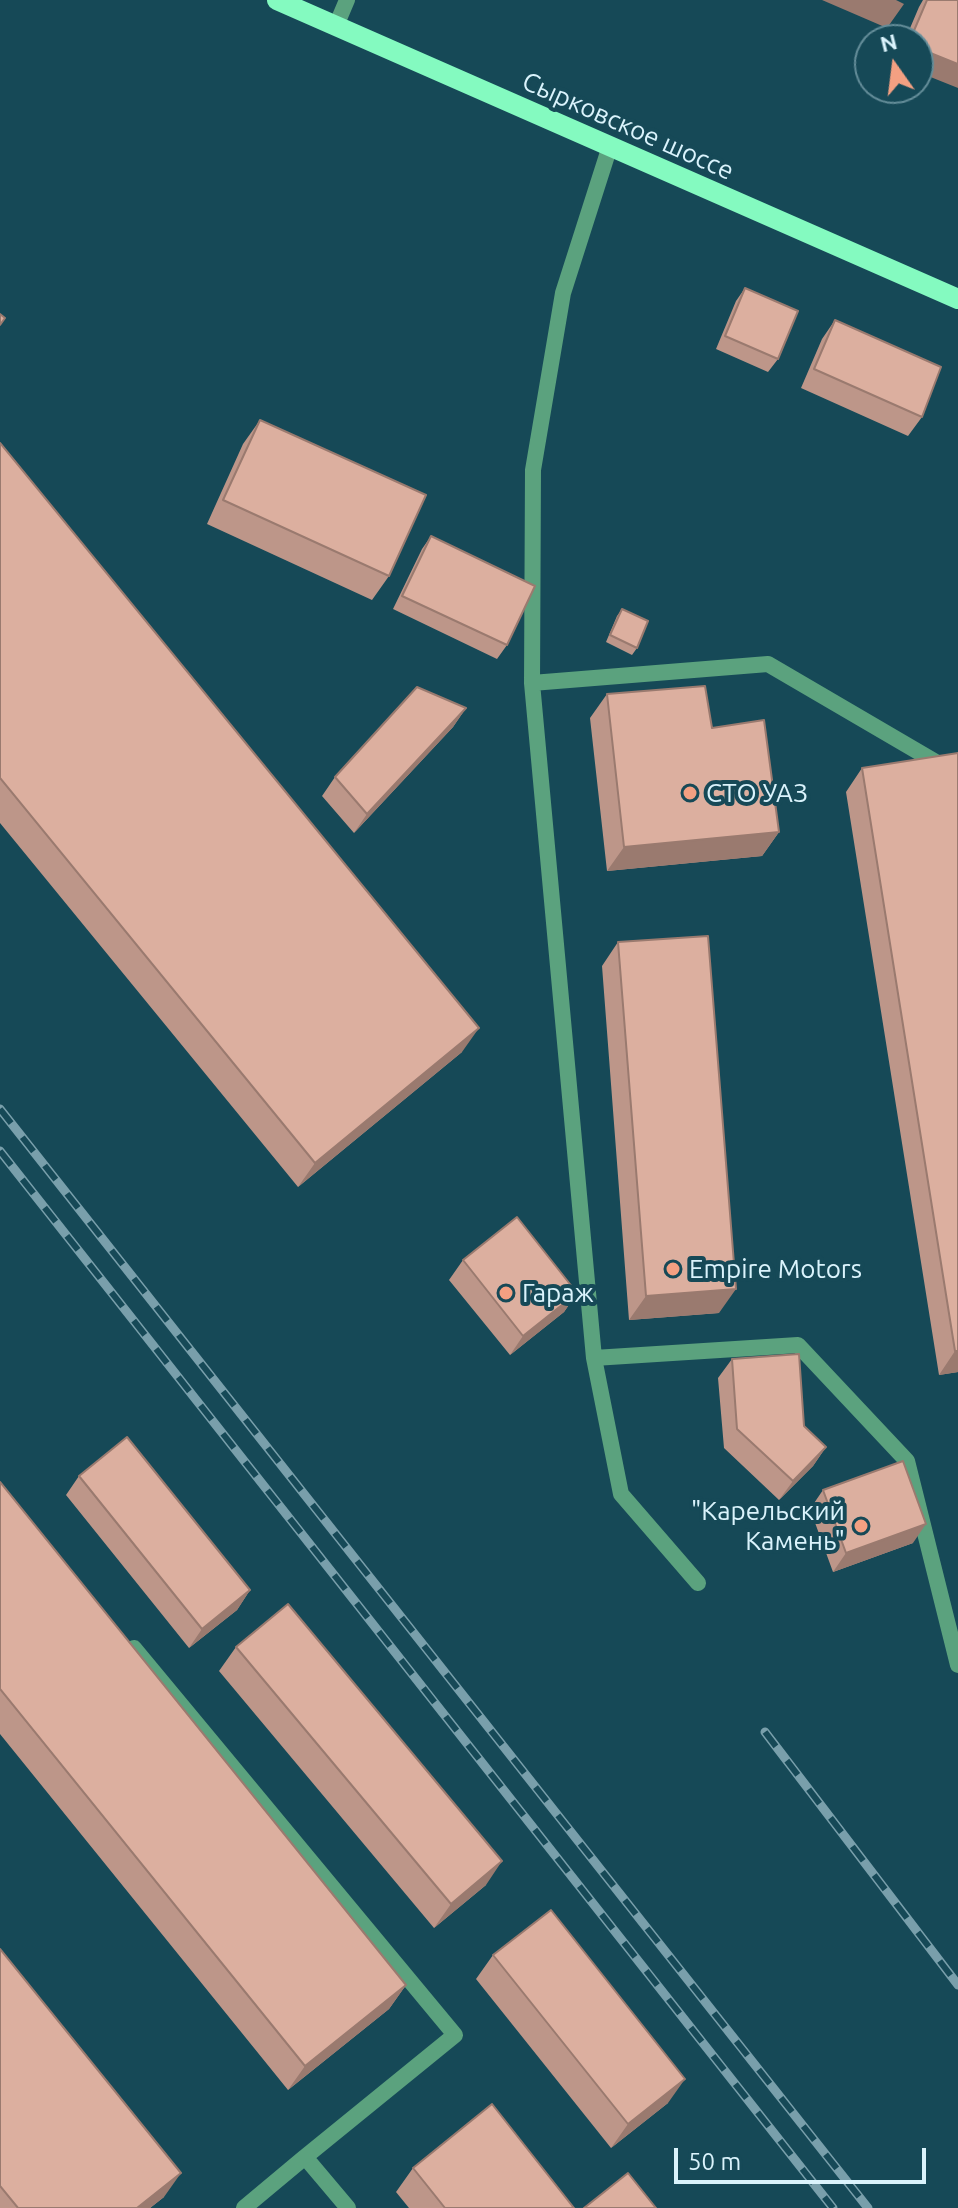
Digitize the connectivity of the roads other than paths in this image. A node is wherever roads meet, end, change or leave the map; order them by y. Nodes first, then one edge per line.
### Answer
1 (277, 0) edge
2 (347, 0) edge
3 (336, 26) junction
4 (610, 146) junction
5 (958, 299) edge
6 (532, 683) junction
7 (958, 775) edge
8 (594, 1358) junction
9 (698, 1583) dead end
10 (121, 1633) edge
11 (958, 1665) edge
12 (305, 2157) junction
13 (244, 2208) edge
14 (348, 2208) edge

1 - 3 main road, Сырковское шоссе
2 - 3 lane
3 - 4 main road, Сырковское шоссе
4 - 5 main road, Сырковское шоссе
4 - 6 lane
6 - 7 lane
6 - 8 lane
8 - 9 lane
8 - 11 lane
10 - 12 lane
12 - 13 lane
12 - 14 lane

